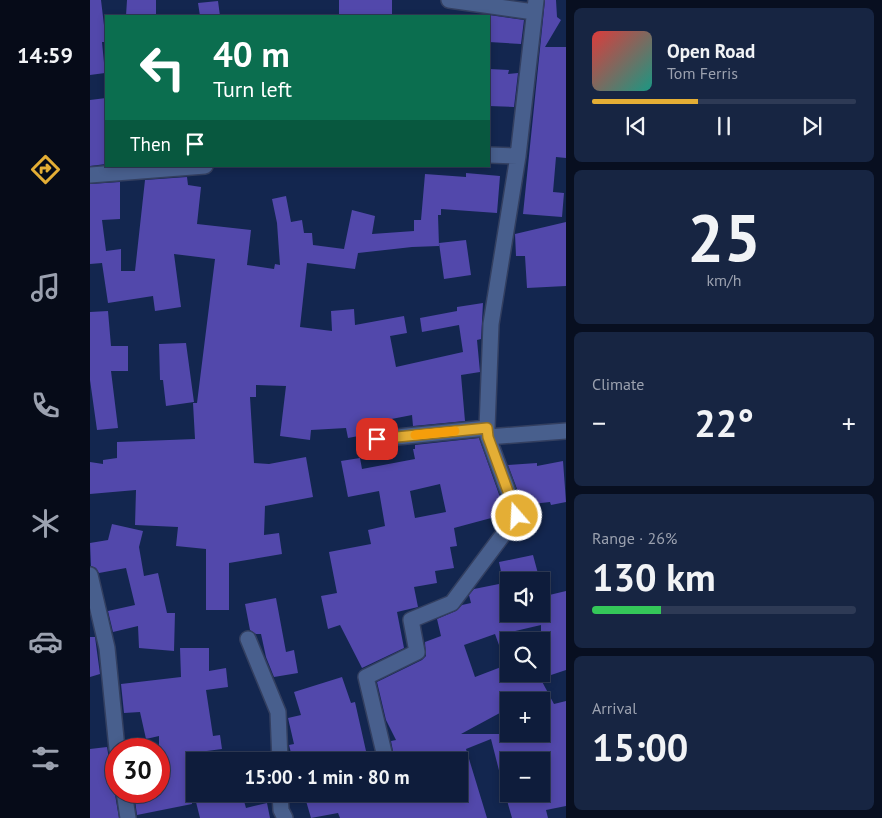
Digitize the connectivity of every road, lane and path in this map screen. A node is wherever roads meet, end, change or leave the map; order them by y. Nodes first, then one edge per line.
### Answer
1 (449, 0) edge
2 (535, 6) edge
3 (490, 155) edge
4 (518, 156) junction
5 (192, 167) edge
6 (90, 175) edge
7 (566, 431) edge
8 (487, 432) junction
9 (377, 439) dead end
10 (90, 575) edge
11 (248, 639) dead end
12 (116, 738) edge
13 (280, 752) edge
14 (384, 752) edge
15 (280, 802) edge
16 (126, 803) edge
17 (128, 818) edge
18 (285, 818) edge

1 - 2 street
2 - 4 street
3 - 4 street
4 - 8 street
5 - 6 street
7 - 8 street
8 - 9 street
8 - 14 street
10 - 12 street
11 - 13 street
15 - 18 street
16 - 17 street

